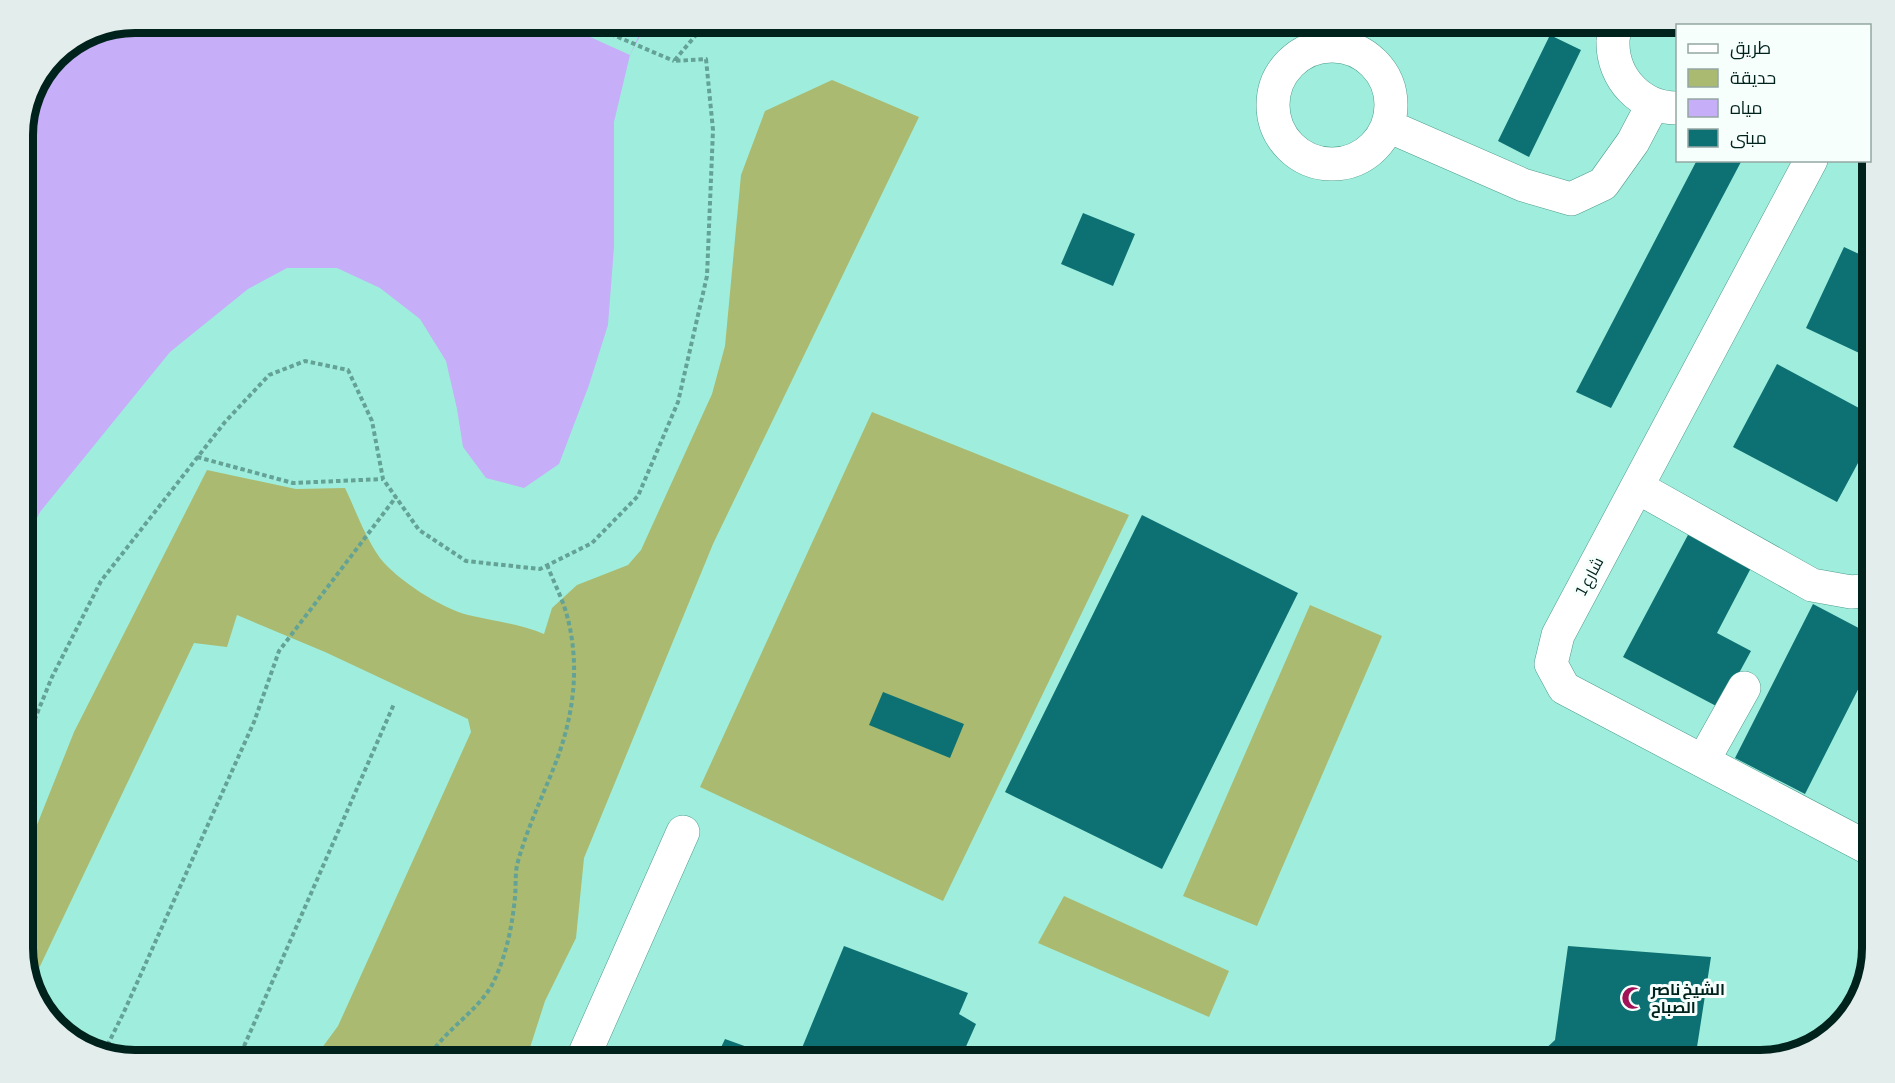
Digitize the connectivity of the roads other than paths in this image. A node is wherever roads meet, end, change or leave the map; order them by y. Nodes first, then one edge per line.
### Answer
1 (1615, 33) edge
2 (1665, 106) edge
3 (1388, 126) dead end
4 (1810, 162) edge
5 (1637, 487) junction
6 (1862, 591) edge
7 (1744, 688) dead end
8 (1704, 761) junction
9 (683, 832) dead end
10 (1862, 845) edge
11 (586, 1050) edge

1 - 2 street
2 - 3 street
4 - 5 street, شارع 1
5 - 6 street
5 - 8 street, شارع 1
7 - 8 street
8 - 10 street, شارع 1
9 - 11 street

